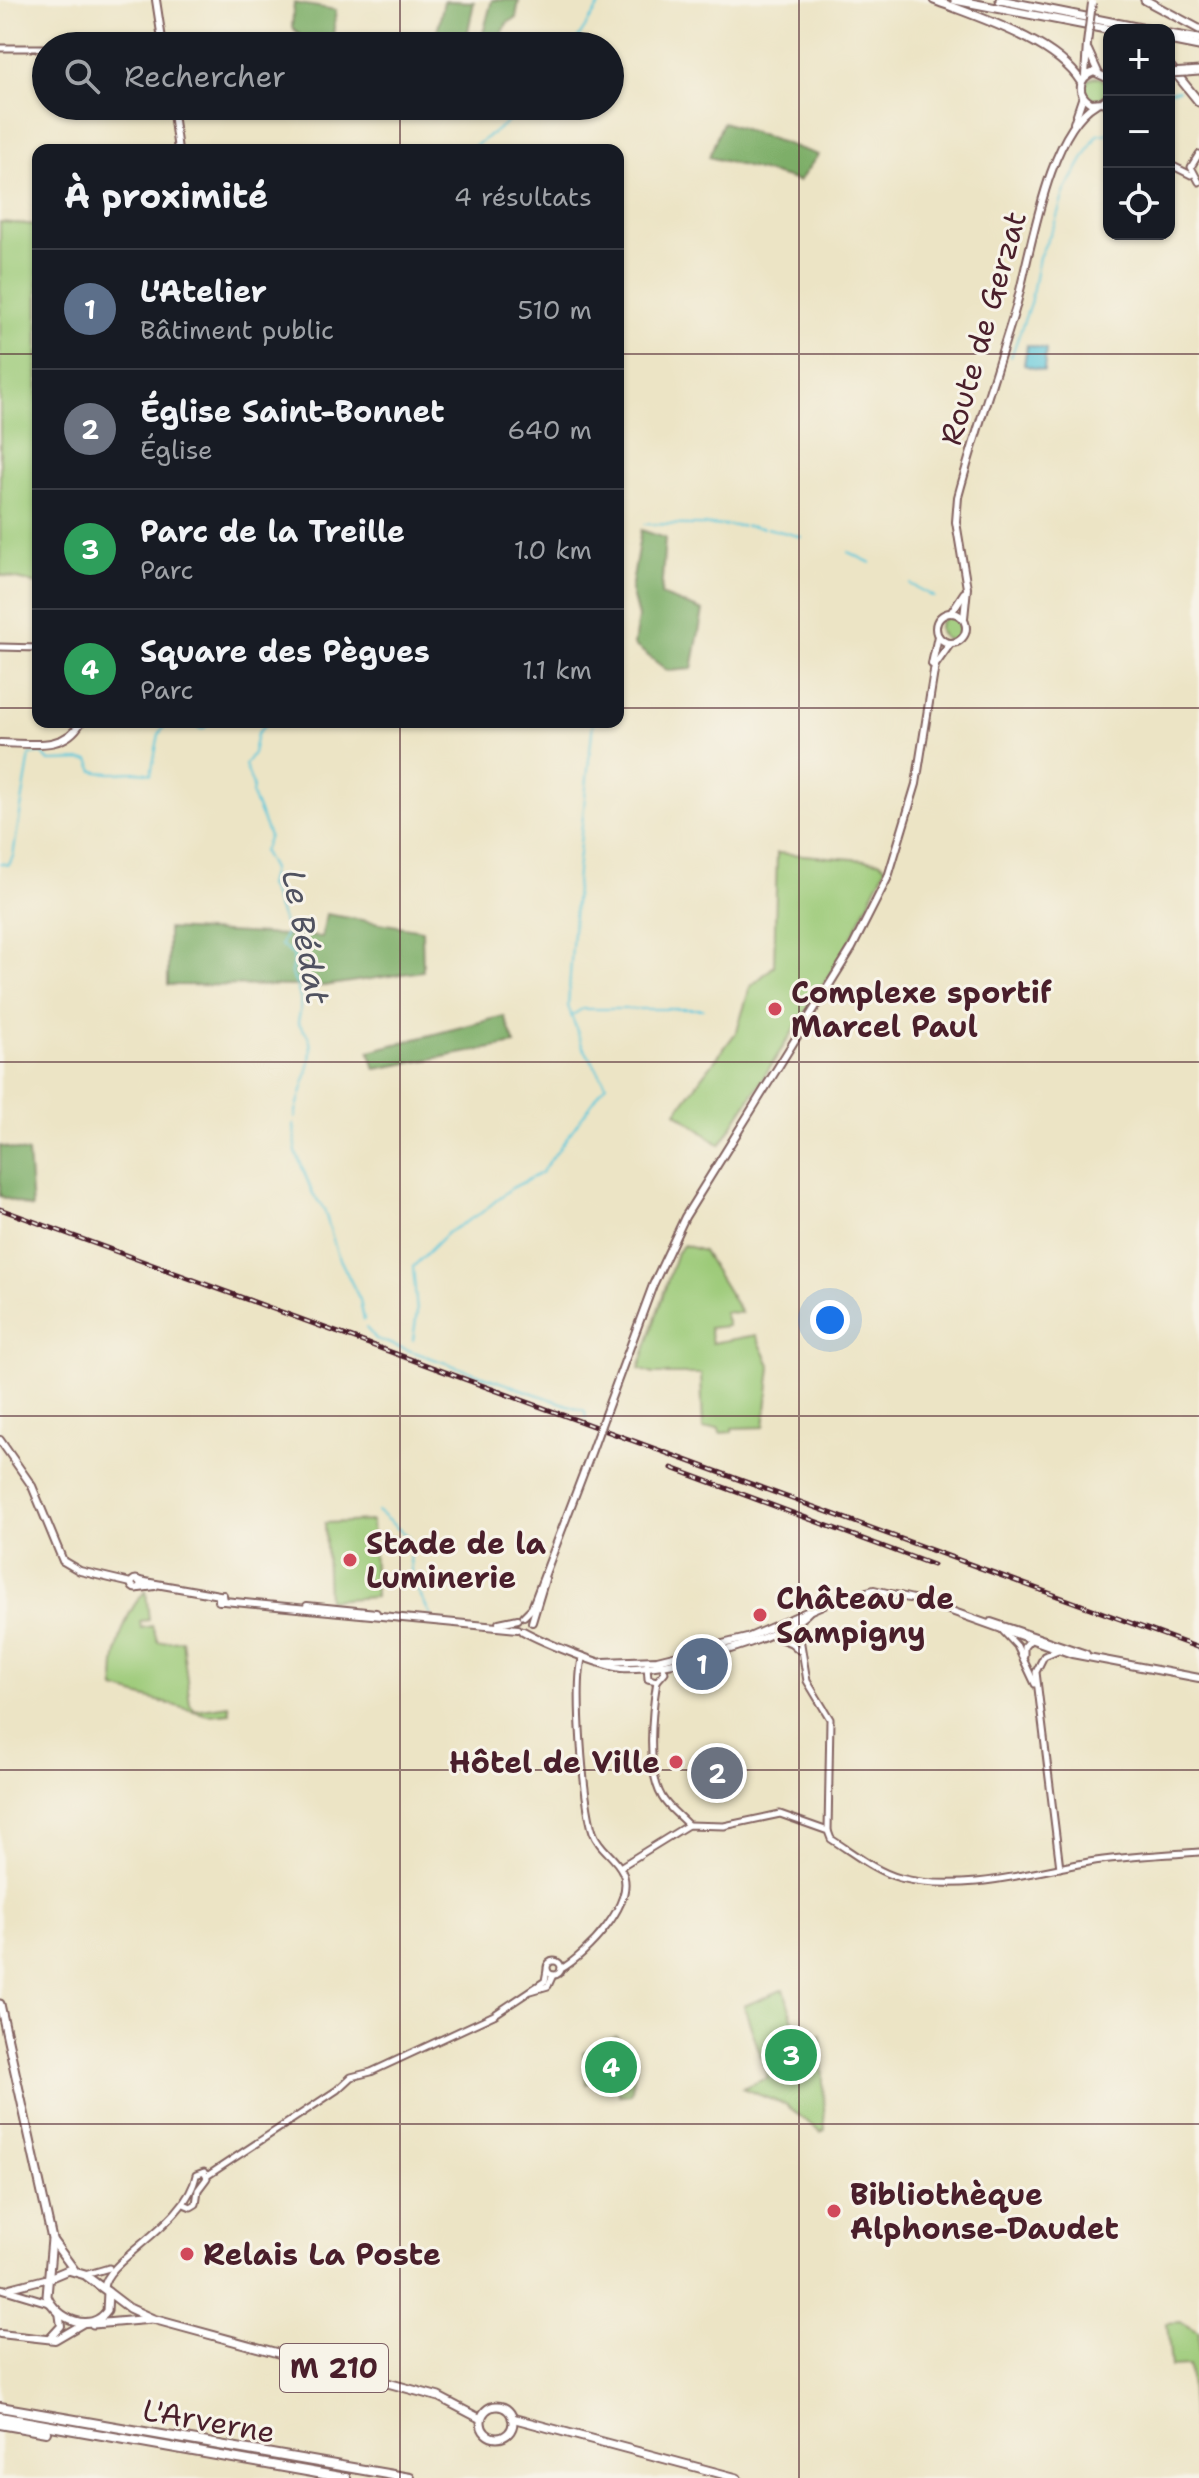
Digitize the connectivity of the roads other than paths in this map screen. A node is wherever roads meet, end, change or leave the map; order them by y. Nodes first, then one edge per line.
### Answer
1 (156, 0) edge
2 (934, 0) edge
3 (955, 0) edge
4 (1000, 0) edge
5 (1145, 0) edge
6 (1092, 1) edge
7 (1121, 24) edge
8 (1103, 29) edge
9 (1199, 29) edge
10 (161, 32) edge
11 (1175, 35) edge
12 (1199, 39) edge
13 (1175, 41) edge
14 (1087, 44) junction
15 (1199, 46) edge
16 (0, 48) edge
17 (32, 48) edge
18 (1199, 71) edge
19 (1098, 72) junction
20 (1175, 72) edge
21 (1175, 73) edge
22 (1103, 75) edge
23 (1083, 79) junction
24 (1083, 96) junction
25 (1199, 102) edge
26 (1102, 104) edge
27 (174, 120) edge
28 (1070, 132) junction
29 (177, 144) edge
30 (1199, 154) edge
31 (1192, 164) junction
32 (1175, 165) edge
33 (1175, 166) edge
34 (1192, 175) junction
35 (1199, 182) edge
36 (967, 577) junction
37 (951, 613) junction
38 (964, 618) junction
39 (938, 636) junction
40 (950, 644) junction
41 (0, 647) edge
42 (32, 648) edge
43 (931, 679) junction
44 (77, 728) edge
45 (0, 743) edge
46 (0, 1440) edge
47 (549, 1564) junction
48 (221, 1598) junction
49 (937, 1606) junction
50 (811, 1609) junction
51 (521, 1617) junction
52 (789, 1618) junction
53 (798, 1622) junction
54 (532, 1623) junction
55 (780, 1624) junction
56 (520, 1630) junction
57 (1003, 1631) junction
58 (765, 1635) junction
59 (780, 1636) junction
60 (540, 1637) junction
61 (800, 1638) junction
62 (1037, 1640) junction
63 (791, 1643) junction
64 (1058, 1650) junction
65 (800, 1651) junction
66 (583, 1656) junction
67 (1024, 1657) junction
68 (1042, 1658) junction
69 (657, 1660) junction
70 (1104, 1661) junction
71 (647, 1664) junction
72 (664, 1666) junction
73 (1199, 1678) edge
74 (657, 1681) junction
75 (1036, 1688) junction
76 (688, 1825) junction
77 (828, 1831) junction
78 (1199, 1852) edge
79 (620, 1867) junction
80 (1060, 1868) junction
81 (560, 1966) junction
82 (547, 1970) junction
83 (553, 1975) junction
84 (530, 1991) junction
85 (0, 2004) edge
86 (207, 2176) junction
87 (184, 2204) junction
88 (52, 2239) junction
89 (117, 2264) junction
90 (75, 2271) junction
91 (85, 2275) junction
92 (49, 2278) junction
93 (0, 2288) edge
94 (106, 2291) junction
95 (50, 2303) junction
96 (59, 2312) junction
97 (153, 2319) junction
98 (87, 2324) junction
99 (0, 2334) edge
100 (47, 2340) junction
101 (462, 2406) junction
102 (0, 2407) edge
103 (485, 2411) junction
104 (0, 2417) edge
105 (481, 2419) junction
106 (512, 2423) junction
107 (0, 2424) edge
108 (62, 2430) junction
109 (346, 2478) edge
110 (410, 2478) edge
111 (737, 2478) edge

1 - 10 main road
2 - 23 main road
3 - 8 main road
4 - 7 main road
5 - 9 main road
6 - 14 main road, bridge
11 - 12 main road
13 - 15 main road
14 - 19 main road
14 - 23 main road
16 - 17 street
18 - 21 main road, bridge
19 - 22 main road
19 - 23 main road
20 - 25 main road
23 - 24 main road
24 - 26 main road
24 - 28 main road
26 - 28 main road, Route de Gerzat
27 - 29 main road
28 - 36 main road, Route de Gerzat
30 - 31 street
31 - 32 street
31 - 34 street
33 - 34 street
34 - 35 street
36 - 37 main road
36 - 38 main road, Route de Gerzat
37 - 38 main road
37 - 39 main road
38 - 40 main road
39 - 40 main road
39 - 43 main road
40 - 43 main road
41 - 42 street
43 - 47 main road, bridge
44 - 45 main road
46 - 48 main road
47 - 51 main road
47 - 54 main road
48 - 51 main road
48 - 56 main road
49 - 50 main road
49 - 57 main road
49 - 62 main road
50 - 52 main road
50 - 53 main road
51 - 54 main road
51 - 56 main road
52 - 53 street
52 - 55 main road
53 - 59 main road
53 - 61 street
54 - 56 main road
54 - 60 main road
55 - 58 main road
55 - 59 street
56 - 60 main road
57 - 62 main road
57 - 67 street
58 - 59 main road
58 - 69 main road
58 - 72 main road
59 - 63 street
60 - 66 main road
61 - 63 street
61 - 65 street
62 - 64 main road
62 - 67 street
62 - 68 street
62 - 70 main road
63 - 65 street
64 - 68 street
64 - 70 main road
65 - 77 street
66 - 71 main road
66 - 79 street
67 - 68 street
67 - 75 street
68 - 75 street
69 - 71 main road
69 - 72 street
70 - 73 main road
71 - 72 main road
71 - 74 street
72 - 74 street
74 - 76 street
75 - 80 street
76 - 77 street
76 - 79 street
77 - 80 street
78 - 80 street
79 - 81 street
81 - 82 street
81 - 83 street
82 - 83 street
82 - 84 street
83 - 84 street
84 - 86 street
85 - 88 main road
86 - 87 street
86 - 87 street
87 - 89 street
88 - 90 main road
88 - 92 main road
89 - 91 street
89 - 94 street
90 - 91 main road
90 - 92 main road
91 - 94 main road
92 - 93 main road
92 - 95 main road
93 - 95 main road
94 - 97 main road, M 210
94 - 98 main road
95 - 96 main road
96 - 98 main road
96 - 100 main road
97 - 98 main road, M 210
97 - 101 main road, M 210
98 - 100 main road
99 - 100 main road
101 - 103 main road, M 210
101 - 105 main road, M 210
102 - 110 highway, L'Arverne
103 - 105 main road
103 - 106 main road
104 - 108 highway, L'Arverne
105 - 106 main road
106 - 111 main road
107 - 108 highway
108 - 109 highway, L'Arverne

